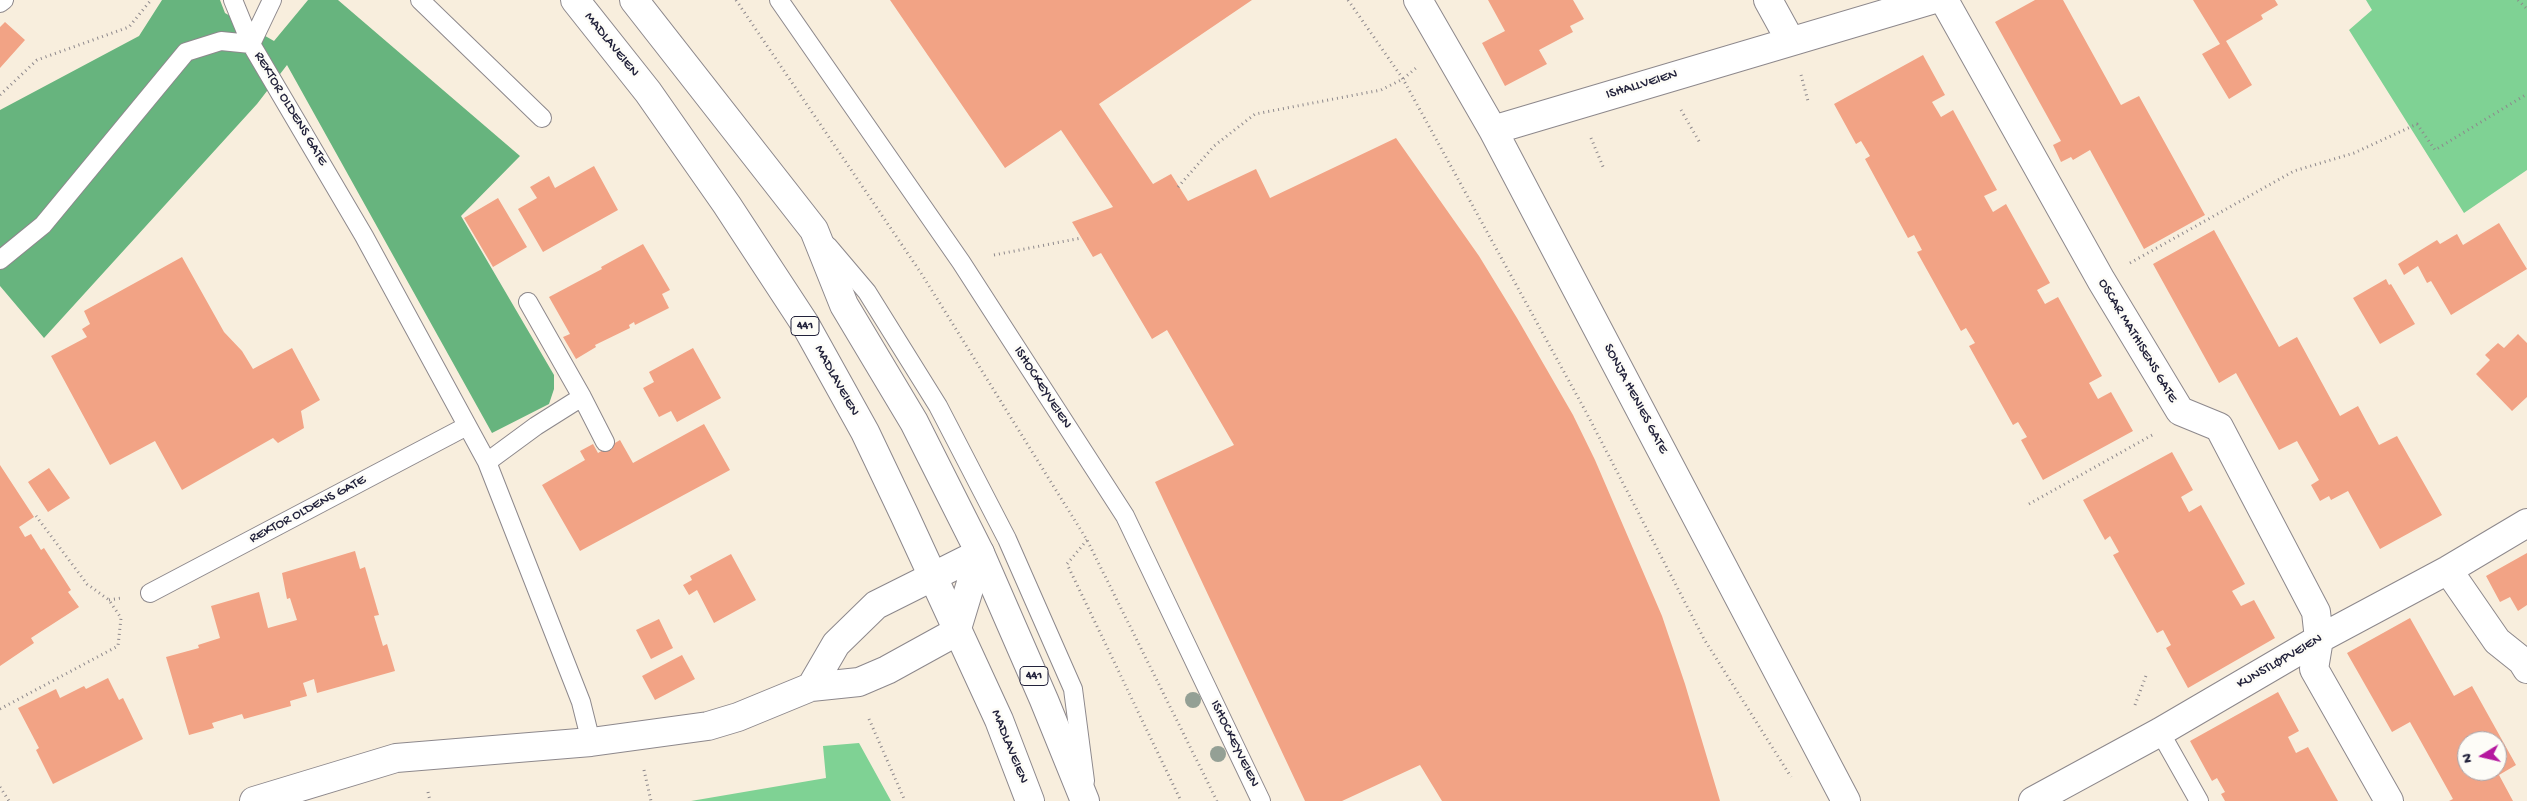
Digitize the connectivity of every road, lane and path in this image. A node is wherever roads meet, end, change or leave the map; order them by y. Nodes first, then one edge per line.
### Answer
1 (4, 0) edge
2 (150, 0) edge
3 (233, 0) edge
4 (272, 0) edge
5 (420, 0) edge
6 (575, 0) edge
7 (634, 0) edge
8 (736, 0) edge
9 (779, 0) edge
10 (1348, 0) edge
11 (1418, 0) edge
12 (1768, 0) edge
13 (1931, 0) edge
14 (1944, 0) edge
15 (2518, 0) edge
16 (0, 3) edge
17 (2527, 10) edge
18 (1790, 40) junction
19 (1445, 43) junction
20 (251, 44) junction
21 (1402, 79) junction
22 (2527, 94) edge
23 (0, 95) edge
24 (542, 118) dead end
25 (1493, 130) junction
26 (1178, 187) dead end
27 (814, 230) junction
28 (1081, 238) dead end
29 (0, 260) edge
30 (961, 262) junction
31 (922, 273) junction
32 (2100, 280) junction
33 (528, 302) dead end
34 (582, 397) junction
35 (2180, 411) junction
36 (467, 426) junction
37 (604, 442) dead end
38 (488, 462) junction
39 (2029, 504) dead end
40 (36, 516) dead end
41 (2527, 523) edge
42 (1088, 540) junction
43 (980, 553) junction
44 (2448, 570) junction
45 (933, 577) junction
46 (150, 593) dead end
47 (956, 632) junction
48 (2319, 639) junction
49 (2527, 669) edge
50 (811, 686) junction
51 (0, 709) edge
52 (869, 719) dead end
53 (2160, 732) junction
54 (591, 742) junction
55 (1796, 785) dead end
56 (0, 788) edge
57 (428, 792) dead end
58 (9, 801) edge
59 (254, 801) edge
60 (430, 801) edge
61 (905, 801) edge
62 (1030, 801) edge
63 (1086, 801) edge
64 (1181, 801) edge
65 (1217, 801) edge
66 (1262, 801) edge
67 (1846, 801) edge
68 (2034, 801) edge
69 (2199, 801) edge
70 (2389, 801) edge

1 - 16 lane
2 - 23 path
3 - 20 lane
4 - 20 lane
5 - 24 lane
6 - 45 street, MADLAVEIEN / 441
7 - 27 street, 441
8 - 31 path
9 - 30 lane, ISHOCKEYVEIEN
10 - 21 path
11 - 19 street, SONJA HENIES GATE
12 - 18 street
13 - 18 street, ISHALLVEIEN
14 - 32 street, OSCAR MATHISENS GATE
15 - 17 path
18 - 25 street, ISHALLVEIEN
19 - 21 path
19 - 25 street, SONJA HENIES GATE
20 - 29 lane, REKTOR OLDENS GATE
20 - 36 lane, REKTOR OLDENS GATE
21 - 26 path
21 - 55 path
22 - 32 path
25 - 67 street, SONJA HENIES GATE
27 - 43 street, 441
27 - 63 lane
28 - 30 path
30 - 31 path
30 - 66 lane, ISHOCKEYVEIEN
31 - 42 path
32 - 35 street, OSCAR MATHISENS GATE
33 - 34 lane
34 - 37 lane
34 - 38 lane
35 - 39 path
35 - 48 street, OSCAR MATHISENS GATE
36 - 38 lane, REKTOR OLDENS GATE
36 - 46 lane, REKTOR OLDENS GATE
38 - 54 lane, REKTOR OLDENS GATE
40 - 51 path
41 - 44 street, KUNSTLØPVEIEN
42 - 64 path
42 - 65 path
43 - 45 street
43 - 47 street
43 - 63 street, 441
44 - 48 street, KUNSTLØPVEIEN
44 - 49 street
45 - 47 street, MADLAVEIEN / 441
45 - 50 street
47 - 50 street
47 - 62 street, MADLAVEIEN / 441
48 - 53 street, KUNSTLØPVEIEN
48 - 70 street, OSCAR MATHISENS GATE
50 - 54 street
52 - 61 path
53 - 68 street, KUNSTLØPVEIEN
53 - 69 lane
54 - 59 street
56 - 58 path
57 - 60 path

